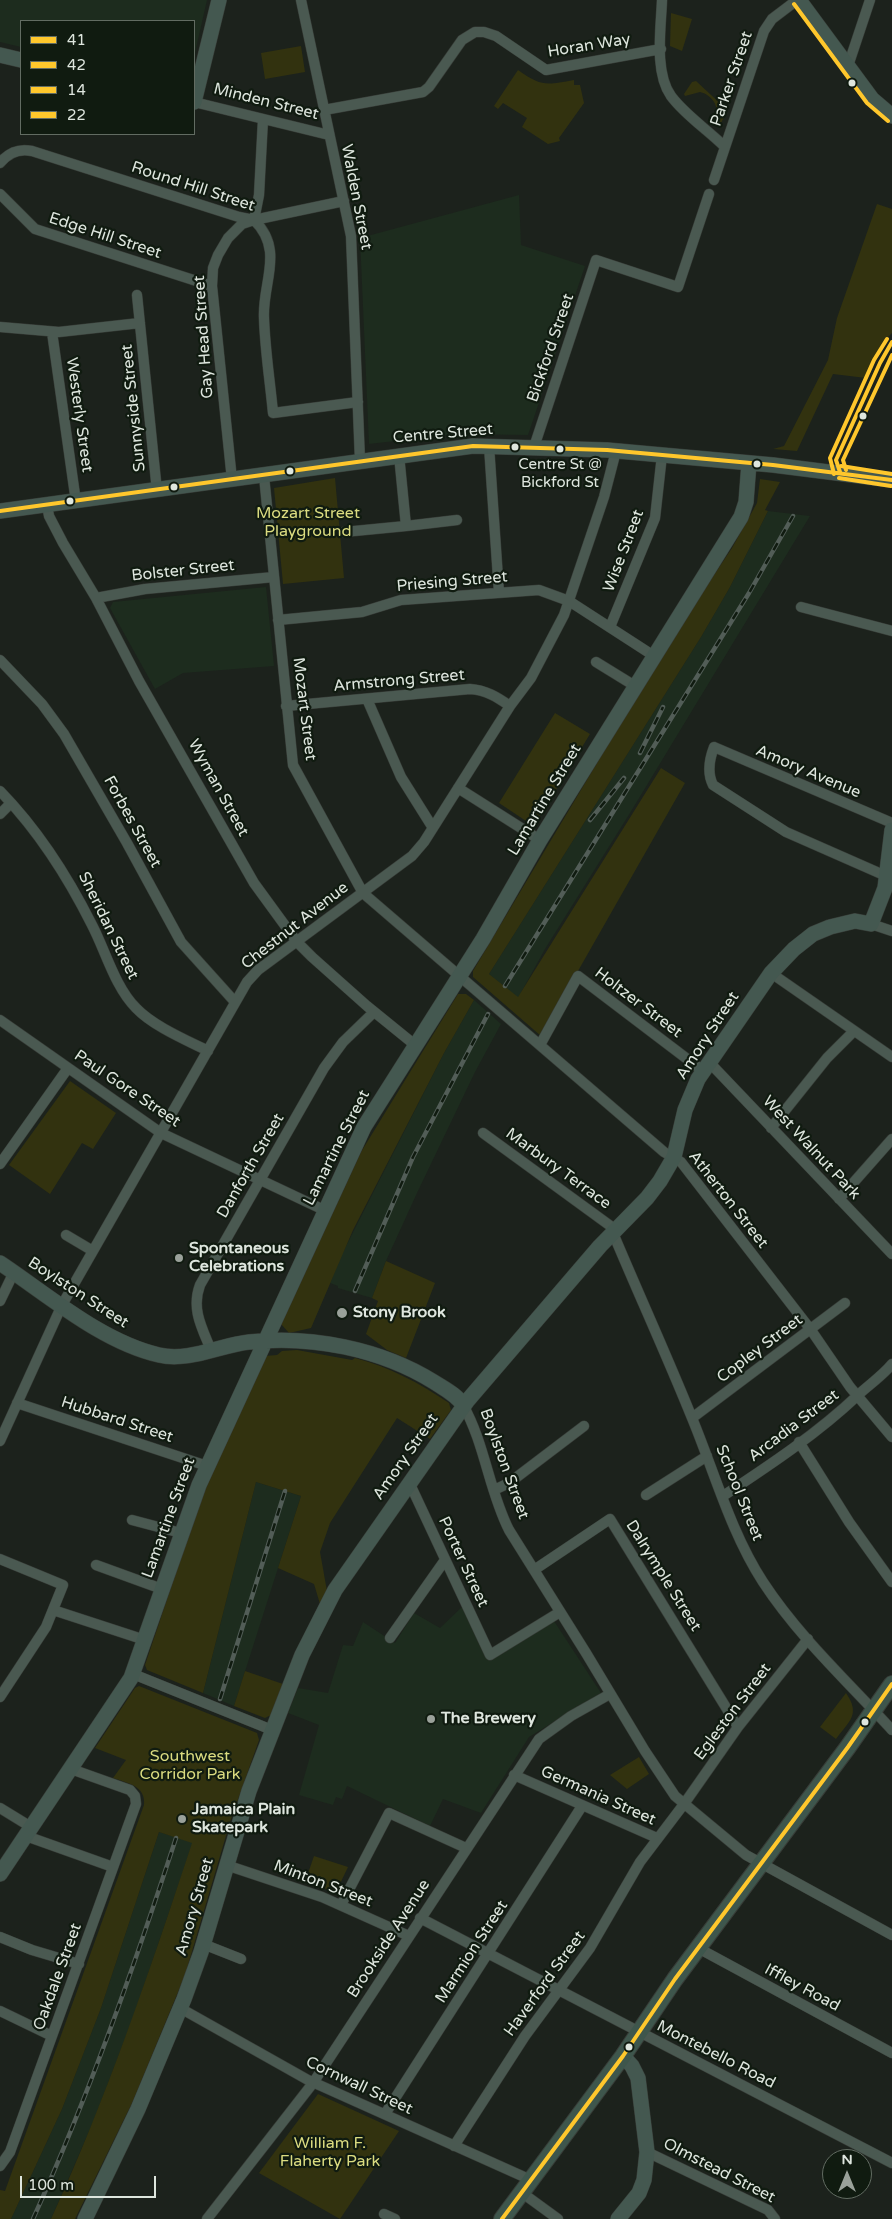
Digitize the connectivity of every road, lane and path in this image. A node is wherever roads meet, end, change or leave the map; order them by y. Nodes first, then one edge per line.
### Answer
1 (219, 0) edge
2 (301, 0) edge
3 (662, 0) edge
4 (798, 0) edge
5 (870, 0) edge
6 (661, 49) junction
7 (0, 55) edge
8 (20, 60) edge
9 (848, 66) junction
10 (195, 98) edge
11 (195, 102) edge
12 (324, 110) junction
13 (892, 116) edge
14 (263, 119) junction
15 (329, 136) junction
16 (725, 147) junction
17 (0, 163) edge
18 (714, 180) dead end
19 (0, 194) edge
20 (709, 194) dead end
21 (344, 201) junction
22 (254, 220) junction
23 (212, 286) junction
24 (137, 295) dead end
25 (140, 323) junction
26 (0, 327) edge
27 (52, 332) junction
28 (358, 402) junction
29 (489, 446) junction
30 (534, 447) junction
31 (616, 451) junction
32 (399, 455) junction
33 (662, 455) junction
34 (360, 462) junction
35 (749, 463) junction
36 (264, 476) junction
37 (232, 480) junction
38 (892, 480) edge
39 (157, 491) junction
40 (76, 502) junction
41 (47, 506) junction
42 (0, 511) edge
43 (457, 520) dead end
44 (406, 526) junction
45 (344, 532) dead end
46 (274, 577) junction
47 (499, 593) junction
48 (96, 598) junction
49 (569, 601) junction
50 (800, 607) dead end
51 (278, 620) junction
52 (610, 626) junction
53 (892, 631) edge
54 (654, 656) junction
55 (0, 660) edge
56 (596, 662) dead end
57 (636, 686) junction
58 (367, 699) junction
59 (286, 706) junction
60 (510, 706) junction
61 (458, 788) junction
62 (0, 791) edge
63 (11, 803) junction
64 (0, 814) edge
65 (892, 824) edge
66 (432, 828) junction
67 (892, 830) edge
68 (540, 840) junction
69 (886, 876) junction
70 (363, 892) junction
71 (871, 924) junction
72 (892, 931) edge
73 (297, 942) junction
74 (770, 973) junction
75 (459, 976) junction
76 (235, 1002) junction
77 (374, 1012) junction
78 (0, 1020) edge
79 (854, 1031) junction
80 (415, 1045) junction
81 (540, 1045) junction
82 (208, 1051) junction
83 (892, 1057) edge
84 (706, 1066) junction
85 (68, 1068) junction
86 (771, 1128) junction
87 (161, 1133) junction
88 (483, 1133) dead end
89 (892, 1139) edge
90 (674, 1156) junction
91 (0, 1164) edge
92 (260, 1180) junction
93 (839, 1199) junction
94 (324, 1210) junction
95 (614, 1231) junction
96 (66, 1235) dead end
97 (93, 1251) junction
98 (892, 1254) edge
99 (0, 1263) edge
100 (14, 1272) junction
101 (0, 1301) edge
102 (845, 1303) dead end
103 (62, 1306) junction
104 (811, 1330) junction
105 (264, 1342) junction
106 (210, 1350) junction
107 (892, 1364) edge
108 (857, 1396) junction
109 (17, 1403) junction
110 (464, 1405) junction
111 (692, 1418) junction
112 (584, 1426) dead end
113 (892, 1438) edge
114 (0, 1440) edge
115 (799, 1442) junction
116 (707, 1456) junction
117 (207, 1466) junction
118 (409, 1482) junction
119 (494, 1490) junction
120 (646, 1495) dead end
121 (723, 1496) junction
122 (132, 1520) dead end
123 (181, 1533) junction
124 (0, 1559) edge
125 (445, 1560) junction
126 (96, 1565) dead end
127 (534, 1570) junction
128 (892, 1582) edge
129 (162, 1589) junction
130 (54, 1610) junction
131 (560, 1612) junction
132 (390, 1638) dead end
133 (808, 1639) junction
134 (145, 1640) junction
135 (133, 1674) junction
136 (892, 1684) edge
137 (610, 1694) junction
138 (0, 1697) edge
139 (873, 1710) junction
140 (738, 1727) junction
141 (272, 1730) junction
142 (892, 1730) edge
143 (71, 1769) junction
144 (514, 1775) junction
145 (684, 1804) junction
146 (582, 1806) junction
147 (0, 1808) edge
148 (29, 1832) junction
149 (657, 1838) junction
150 (466, 1848) junction
151 (762, 1864) junction
152 (226, 1865) junction
153 (113, 1867) junction
154 (0, 1874) edge
155 (341, 1905) junction
156 (420, 1918) junction
157 (408, 1936) junction
158 (892, 1936) edge
159 (0, 1937) edge
160 (203, 1944) junction
161 (698, 1948) junction
162 (489, 1954) junction
163 (241, 1959) dead end
164 (79, 1964) junction
165 (560, 1990) junction
166 (180, 2008) junction
167 (0, 2011) edge
168 (639, 2032) junction
169 (52, 2036) junction
170 (892, 2052) edge
171 (623, 2056) junction
172 (313, 2083) junction
173 (384, 2114) junction
174 (454, 2146) junction
175 (0, 2147) edge
176 (10, 2152) junction
177 (647, 2152) junction
178 (892, 2163) edge
179 (0, 2166) edge
180 (526, 2186) junction
181 (384, 2214) dead end
182 (85, 2219) edge
183 (207, 2219) edge
184 (395, 2219) edge
185 (502, 2219) edge
186 (558, 2219) edge
187 (618, 2219) edge
188 (775, 2219) edge

1 - 10 street
2 - 12 street, Walden Street
3 - 6 street
4 - 9 street
4 - 16 street, Parker Street
5 - 9 street
6 - 12 street, Horan Way
6 - 16 street
7 - 8 street
9 - 13 street
11 - 14 street, Minden Street
12 - 15 street, Walden Street
14 - 15 street, Minden Street
14 - 22 street
15 - 21 street, Walden Street
16 - 18 street, Parker Street
17 - 22 street, Round Hill Street
19 - 23 street, Edge Hill Street
20 - 30 street, Bickford Street
21 - 22 street
21 - 28 street, Walden Street
22 - 23 street, Gay Head Street
22 - 28 street, Round Hill Street
23 - 37 street, Gay Head Street
24 - 25 street, Sunnyside Street
25 - 27 street, Sunnyside Street
25 - 39 street, Sunnyside Street
26 - 27 street, Sunnyside Street
27 - 40 street, Westerly Street
28 - 34 street, Walden Street
29 - 30 street, Centre Street
29 - 32 street, Centre Street
29 - 47 street
30 - 31 street, Centre Street
31 - 33 street, Centre Street
31 - 49 street, Chestnut Avenue
32 - 34 street, Centre Street
32 - 44 street
33 - 35 street, Centre Street
33 - 52 street, Wise Street
34 - 36 street, Centre Street
35 - 38 street, Centre Street
35 - 54 street, Lamartine Street
36 - 37 street, Centre Street
36 - 46 street, Mozart Street
37 - 39 street, Centre Street
39 - 40 street, Centre Street
40 - 41 street, Centre Street
41 - 42 street, Centre Street
41 - 48 street, Wyman Street
43 - 44 street
44 - 45 street
46 - 48 street, Bolster Street
46 - 51 street, Mozart Street
47 - 49 street, Priesing Street
47 - 51 street, Priesing Street
48 - 73 street, Wyman Street
49 - 52 street, Priesing Street
49 - 60 street, Chestnut Avenue
50 - 53 street
51 - 59 street, Mozart Street
52 - 54 street, Priesing Street
54 - 57 street, Lamartine Street
55 - 76 street, Forbes Street
56 - 57 street
57 - 68 street, Lamartine Street
58 - 59 street, Armstrong Street
58 - 60 street, Armstrong Street
58 - 66 street
59 - 70 street, Mozart Street
60 - 61 street, Chestnut Avenue
61 - 66 street, Chestnut Avenue
61 - 68 street
62 - 63 street, Sheridan Street
63 - 64 street
63 - 82 street, Sheridan Street
65 - 69 street, Amory Avenue
66 - 70 street, Chestnut Avenue
67 - 69 street
68 - 75 street, Lamartine Street
69 - 71 street
70 - 73 street, Chestnut Avenue
70 - 75 street, Mozart Street
71 - 72 street
71 - 74 street, Amory Street
73 - 76 street, Chestnut Avenue
73 - 77 street, Wyman Street
74 - 79 street
74 - 84 street, Amory Street
75 - 80 street, Lamartine Street
75 - 81 street, Atherton Street
76 - 82 street, Chestnut Avenue
77 - 80 street, Wyman Street
77 - 92 street, Danforth Street
78 - 85 street, Paul Gore Street
79 - 83 street
79 - 86 street
80 - 94 street, Lamartine Street
81 - 84 street, Holtzer Street
81 - 90 street, Atherton Street
82 - 87 street, Chestnut Avenue
84 - 86 street, West Walnut Park
84 - 90 street, Amory Street
85 - 87 street, Paul Gore Street
85 - 91 street
86 - 93 street, West Walnut Park
87 - 92 street, Paul Gore Street
87 - 97 street, Chestnut Avenue
88 - 95 street, Marbury Terrace
89 - 93 street
90 - 95 street, Amory Street
90 - 104 street, Atherton Street
92 - 94 street, Paul Gore Street
92 - 106 street, Danforth Street
93 - 98 street, West Walnut Park
94 - 105 street, Lamartine Street
95 - 110 street, Amory Street
95 - 111 street, School Street
96 - 97 street
97 - 103 street, Chestnut Avenue
99 - 100 street, Boylston Street
100 - 101 street
100 - 103 street, Boylston Street
102 - 104 street, Copley Street
103 - 106 street, Boylston Street
103 - 109 street, Chestnut Avenue
104 - 108 street, Atherton Street
104 - 111 street, Copley Street
105 - 106 street, Boylston Street
105 - 110 street, Boylston Street
105 - 117 street, Lamartine Street
107 - 108 street, Arcadia Street
108 - 113 street, Atherton Street
108 - 115 street, Arcadia Street
109 - 114 street, Chestnut Avenue
109 - 117 street, Hubbard Street
110 - 118 street, Amory Street
110 - 119 street, Boylston Street
111 - 116 street, School Street
112 - 119 street
115 - 121 street, Arcadia Street
115 - 128 street
116 - 120 street
116 - 121 street, School Street
117 - 123 street, Lamartine Street
118 - 125 street, Porter Street
118 - 141 street, Amory Street
119 - 127 street, Boylston Street
121 - 133 street, School Street
122 - 123 street
123 - 129 street, Lamartine Street
124 - 130 street
125 - 131 street, Porter Street
125 - 132 street
126 - 129 street
127 - 131 street, Boylston Street
127 - 140 street, Dalrymple Street
129 - 134 street, Lamartine Street
130 - 134 street
130 - 138 street
131 - 137 street, Boylston Street
133 - 139 street, School Street
133 - 140 street, Egleston Street
134 - 135 street, Lamartine Street
135 - 141 street
135 - 143 street, Lamartine Street
136 - 139 main road
137 - 144 street, Brookside Avenue
137 - 145 street, Boylston Street
139 - 142 street, School Street
139 - 151 main road
140 - 145 street, Egleston Street
141 - 152 street, Amory Street
143 - 148 street, Lamartine Street
143 - 153 street, Oakdale Street
144 - 146 street, Germania Street
144 - 150 street, Brookside Avenue
145 - 149 street, Germania Street
145 - 151 street, Boylston Street
146 - 149 street, Germania Street
146 - 162 street, Marmion Street
147 - 148 street
148 - 153 street
148 - 154 street, Lamartine Street
149 - 165 street, Haverford Street
150 - 155 street
150 - 156 street, Brookside Avenue
151 - 158 street, Boylston Street
151 - 161 main road
152 - 155 street, Minton Street
152 - 160 street, Amory Street
153 - 164 street, Oakdale Street
155 - 157 street, Minton Street
156 - 157 street, Brookside Avenue
156 - 162 street, Montebello Road
157 - 172 street, Brookside Avenue
159 - 164 street
160 - 163 street
160 - 166 street, Amory Street
161 - 168 main road
161 - 170 street, Iffley Road
162 - 165 street, Montebello Road
162 - 173 street, Marmion Street
164 - 169 street, Oakdale Street
165 - 168 street, Montebello Road
165 - 174 street, Haverford Street
166 - 172 street, Cornwall Street
166 - 182 street, Amory Street
167 - 169 street
168 - 171 main road
168 - 178 street, Montebello Road
169 - 176 street, Oakdale Street
171 - 177 street
171 - 180 main road
172 - 173 street, Cornwall Street
172 - 183 street, Brookside Avenue
173 - 174 street, Cornwall Street
174 - 180 street, Cornwall Street
175 - 176 street
176 - 179 street, Oakdale Street
177 - 187 street
177 - 188 street, Olmstead Street
180 - 185 main road
180 - 186 street, Cornwall Street
181 - 184 street

